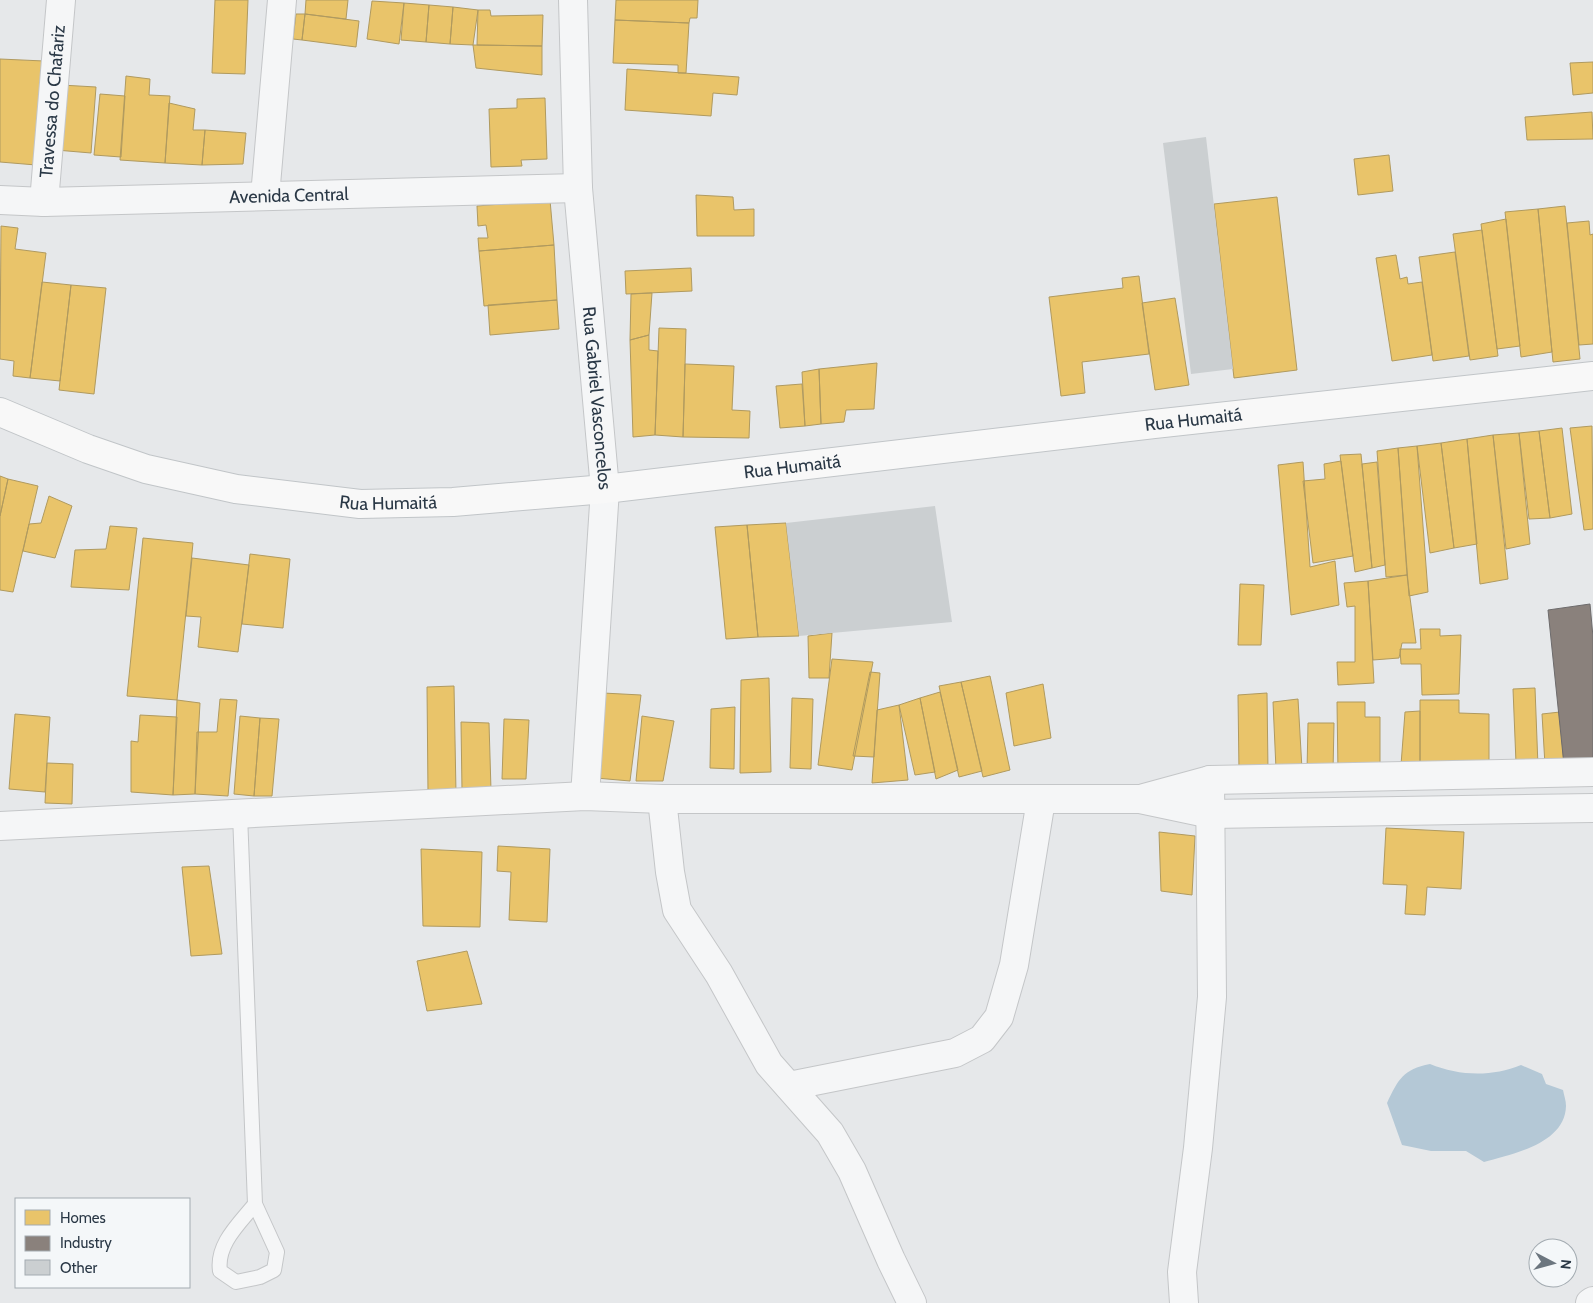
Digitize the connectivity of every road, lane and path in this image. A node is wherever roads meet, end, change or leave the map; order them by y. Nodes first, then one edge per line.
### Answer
1 (61, 0) edge
2 (282, 0) edge
3 (573, 0) edge
4 (578, 188) junction
5 (265, 196) junction
6 (0, 200) edge
7 (44, 202) junction
8 (1593, 376) edge
9 (0, 412) edge
10 (605, 489) junction
11 (1593, 772) edge
12 (1512, 774) junction
13 (1210, 780) junction
14 (585, 796) junction
15 (662, 799) junction
16 (1041, 800) junction
17 (1140, 800) junction
18 (1593, 808) edge
19 (1512, 809) junction
20 (240, 814) junction
21 (1211, 814) junction
22 (0, 826) edge
23 (789, 1086) junction
24 (256, 1204) junction
25 (912, 1303) edge
26 (1184, 1303) edge

1 - 7 street, Travessa do Chafariz
2 - 5 street
3 - 4 street, Rua Gabriel Vasconcelos
4 - 5 street, Avenida Central
4 - 10 street, Rua Gabriel Vasconcelos
5 - 7 street, Avenida Central
6 - 7 street, Avenida Central
8 - 10 main road, Rua Humaitá
9 - 10 main road, Rua Humaitá
10 - 14 street, Rua Gabriel Vasconcelos
11 - 12 street
12 - 13 street
12 - 19 street
13 - 17 street
13 - 21 street
14 - 15 street
14 - 20 street
15 - 16 street
15 - 23 street
16 - 17 street
16 - 23 street
17 - 21 street
18 - 19 street
19 - 21 street
20 - 22 street
20 - 24 lane
21 - 26 street
23 - 25 street
24 - 24 lane

